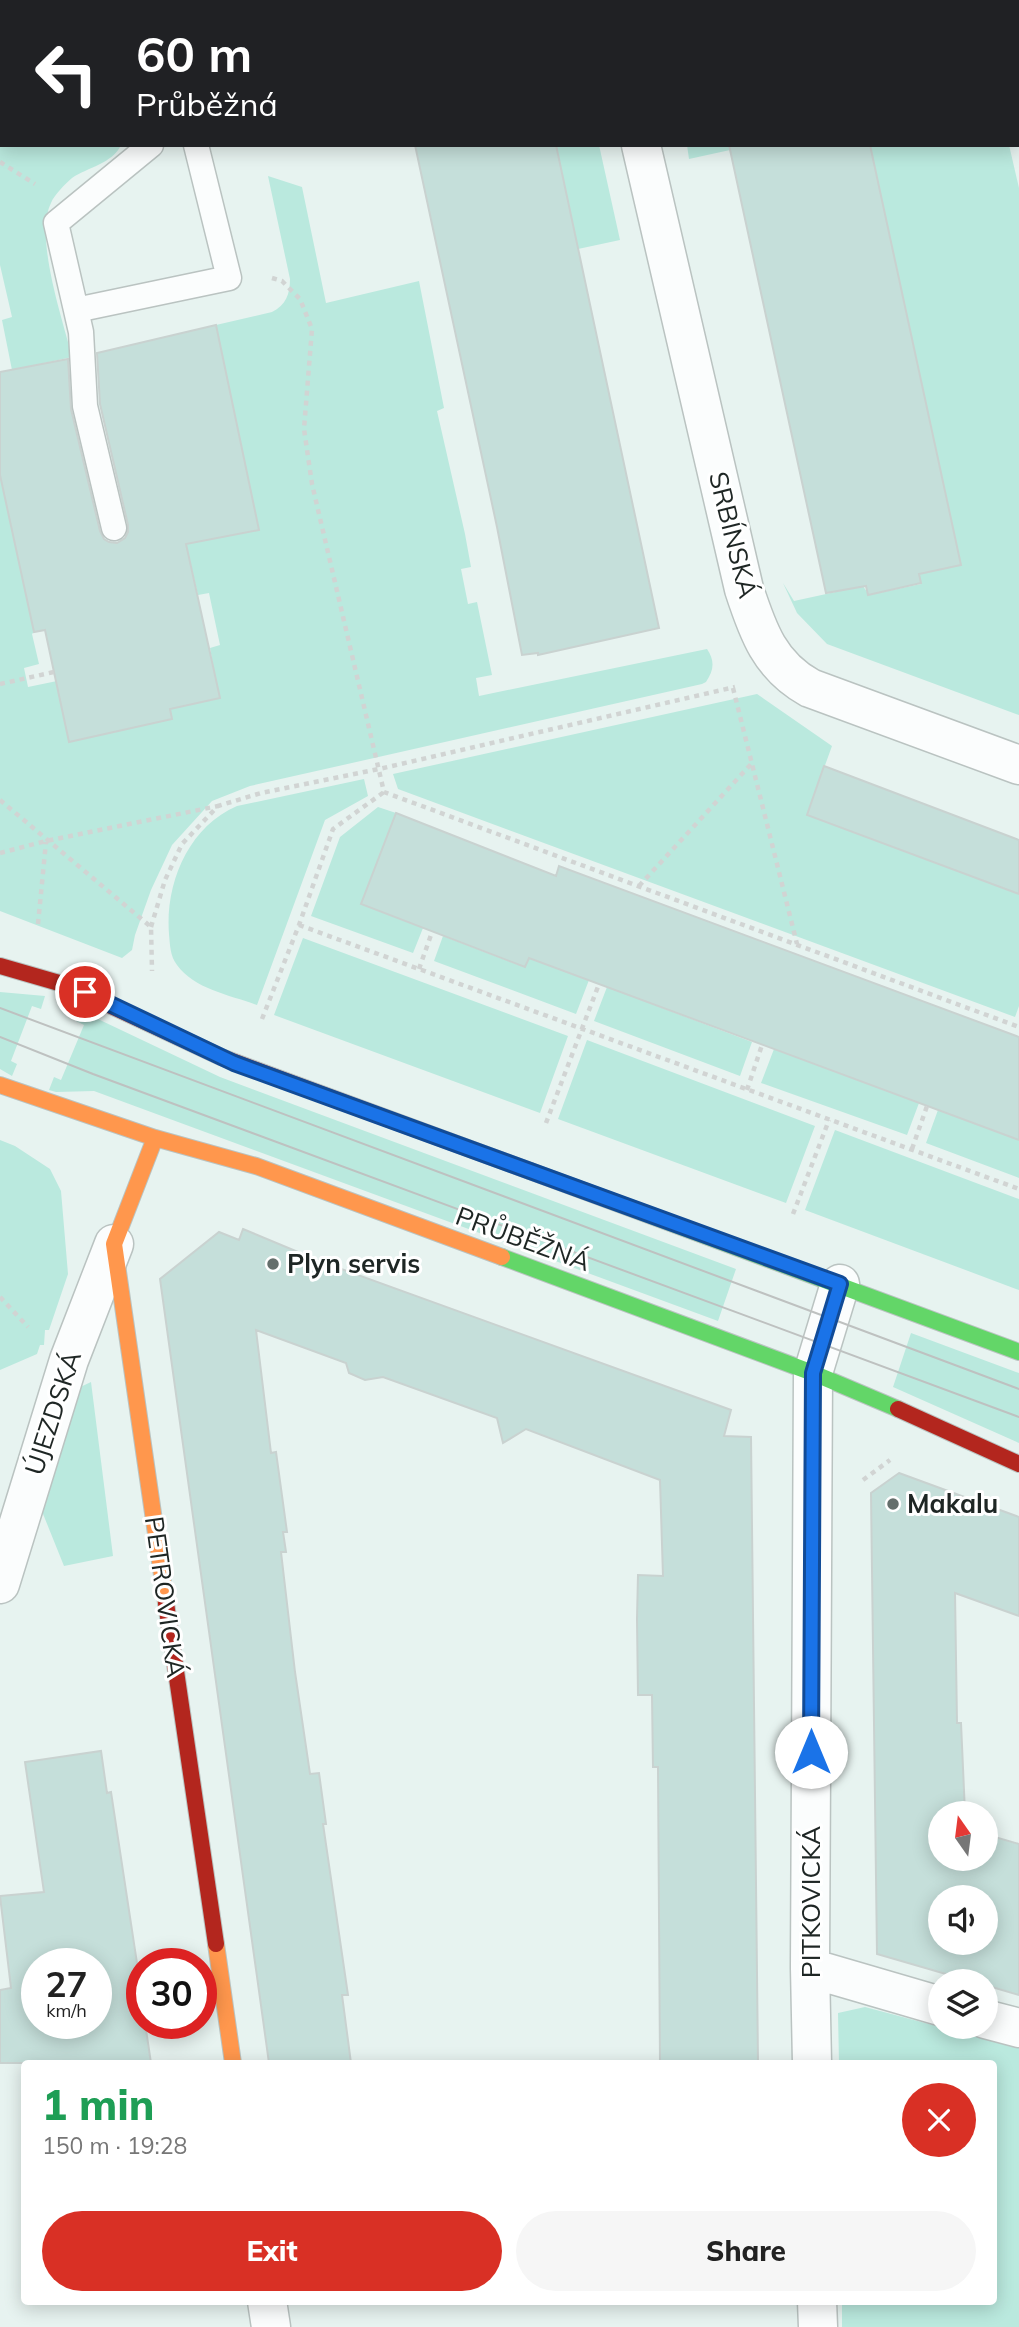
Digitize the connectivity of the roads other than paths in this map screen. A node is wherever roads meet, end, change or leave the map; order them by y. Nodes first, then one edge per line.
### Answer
1 (149, 147) edge
2 (196, 147) edge
3 (641, 147) edge
4 (76, 310) junction
5 (114, 528) dead end
6 (1019, 765) edge
7 (0, 966) edge
8 (0, 1085) edge
9 (155, 1138) junction
10 (114, 1244) junction
11 (840, 1284) junction
12 (1019, 1352) edge
13 (813, 1373) junction
14 (1019, 1464) edge
15 (0, 1584) edge
16 (810, 1968) junction
17 (928, 2002) edge
18 (998, 2022) edge
19 (1019, 2028) edge
20 (233, 2060) edge
21 (812, 2060) edge
22 (268, 2305) edge
23 (817, 2305) edge
24 (271, 2327) edge
25 (818, 2327) edge

1 - 4 lane
2 - 4 lane
3 - 6 street, SRBÍNSKÁ
4 - 5 lane
7 - 11 main road
8 - 9 main road, PRŮBĚŽNÁ
9 - 10 main road, PETROVICKÁ
9 - 13 main road, PRŮBĚŽNÁ
10 - 15 street, ÚJEZDSKÁ
10 - 20 main road, PETROVICKÁ
11 - 12 main road
11 - 13 street, PITKOVICKÁ
13 - 14 main road, PRŮBĚŽNÁ
13 - 16 street, PITKOVICKÁ
16 - 17 street
16 - 21 street, PITKOVICKÁ
18 - 19 street
22 - 24 street
23 - 25 street

